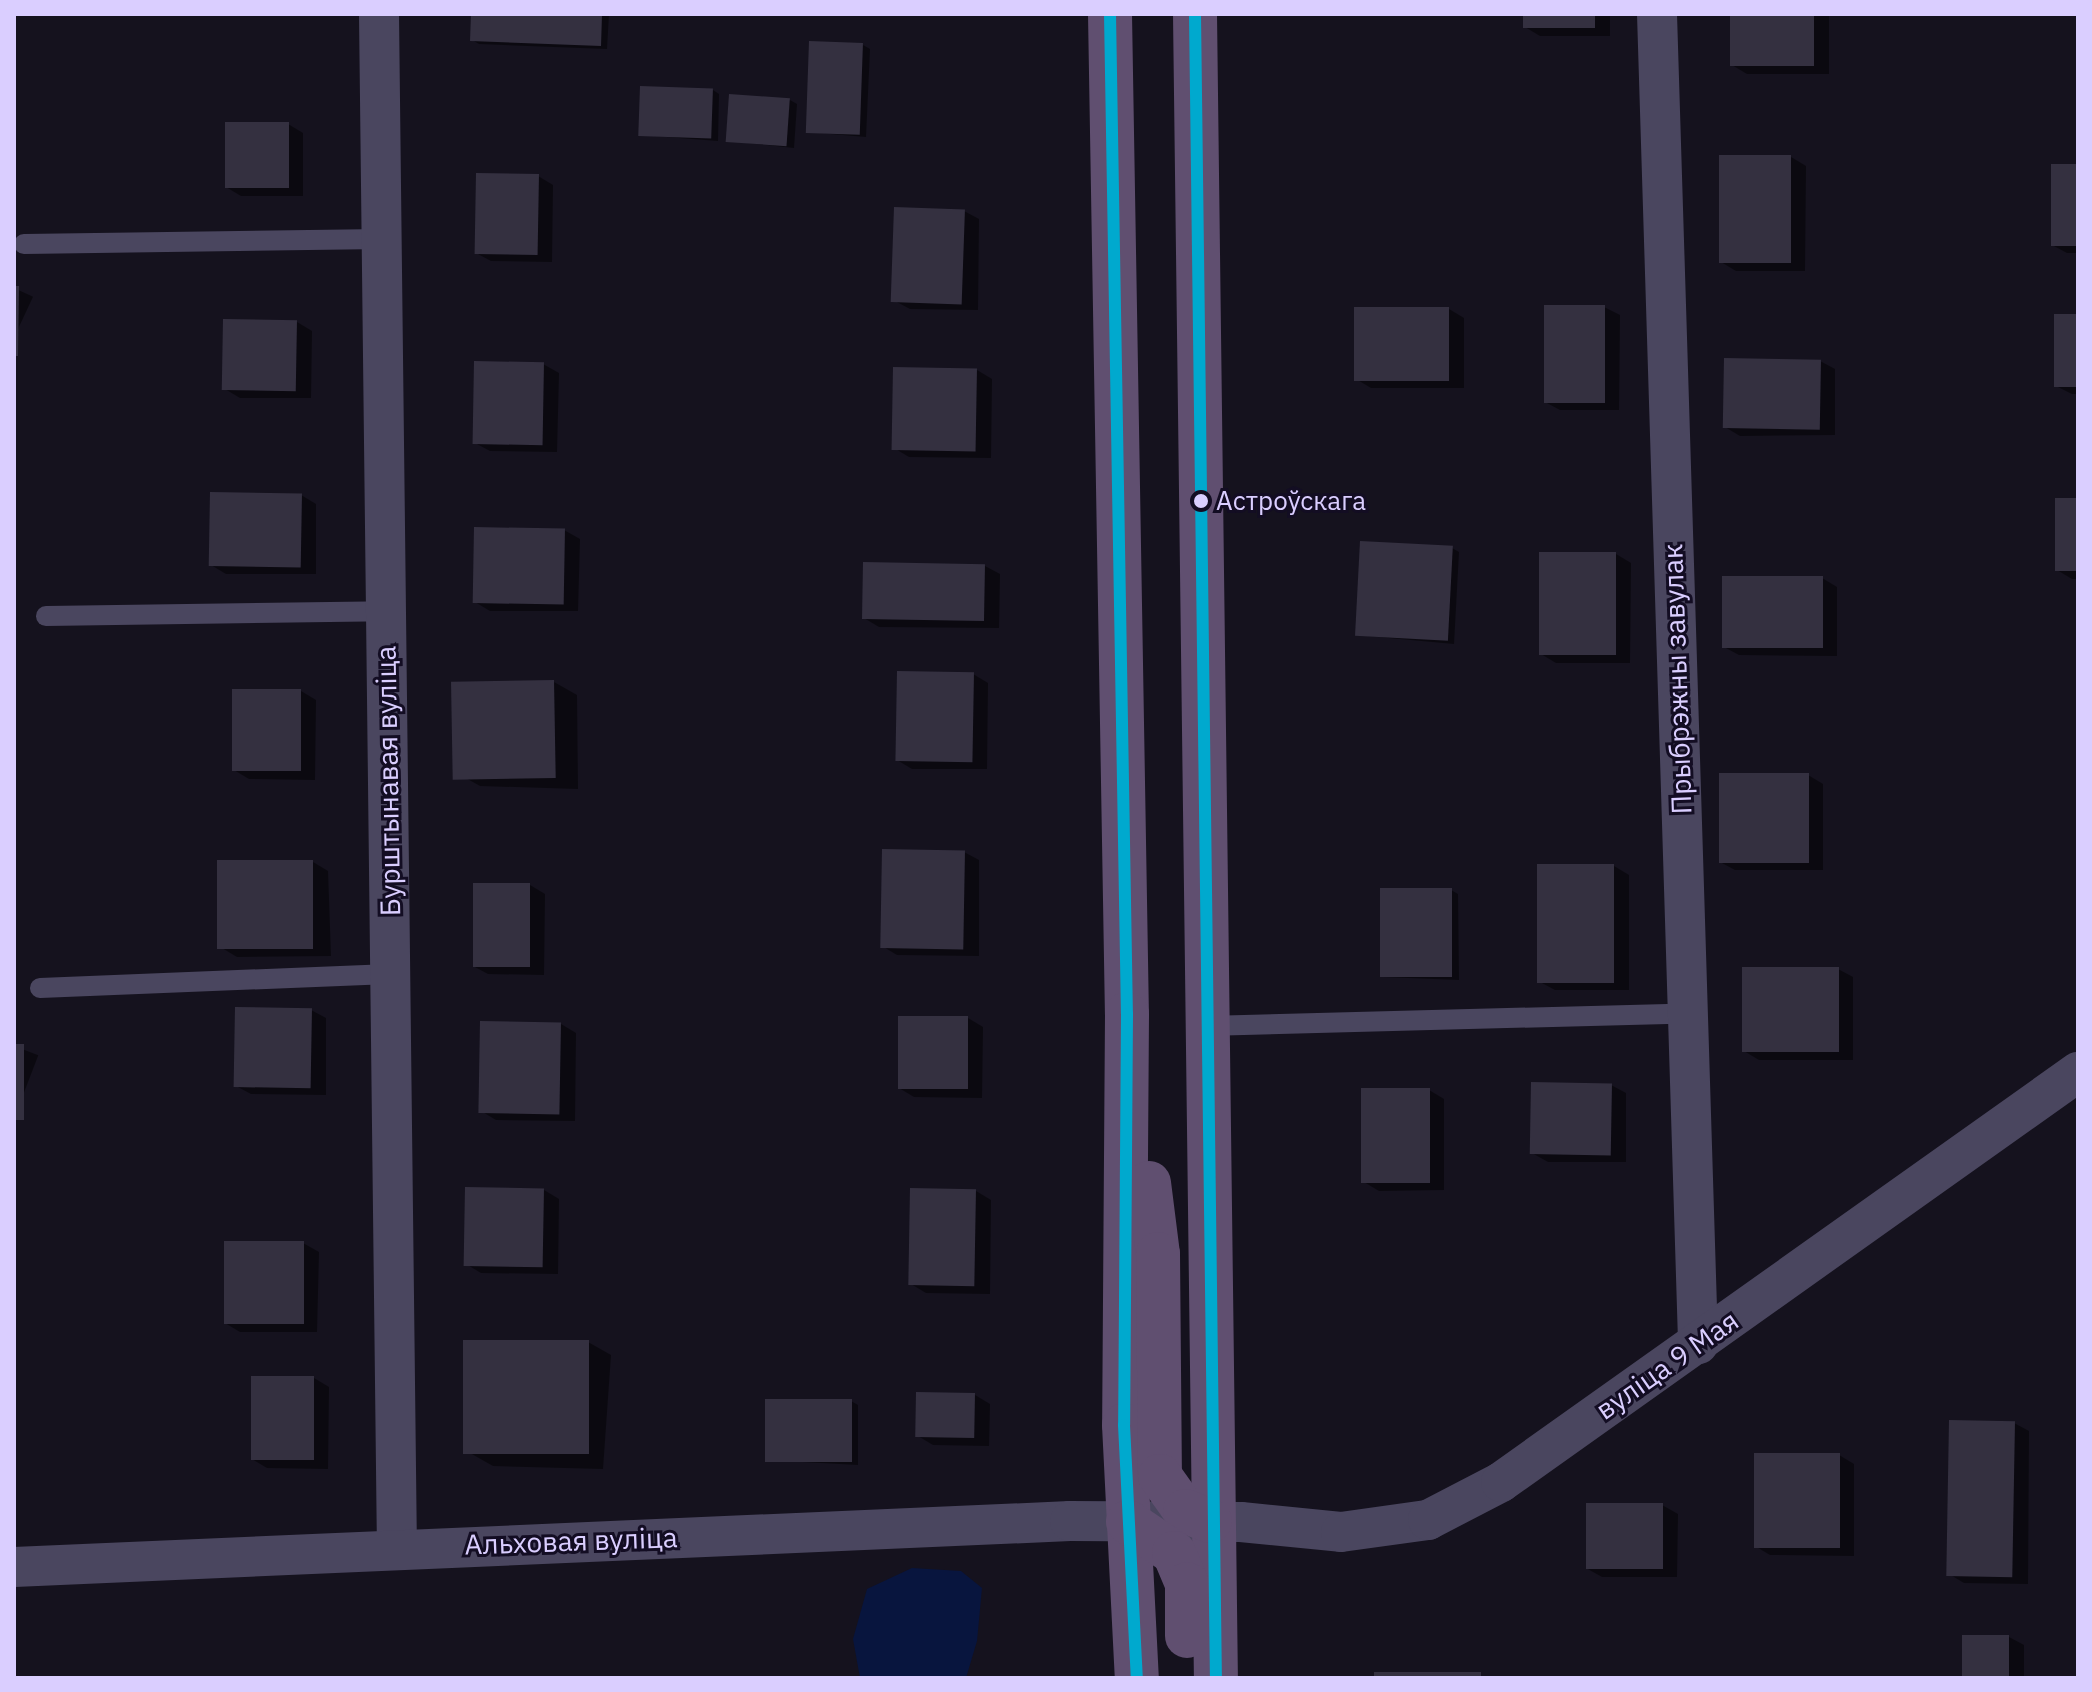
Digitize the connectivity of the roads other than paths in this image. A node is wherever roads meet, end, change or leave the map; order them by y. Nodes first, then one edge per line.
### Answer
1 (379, 14) edge
2 (1110, 14) edge
3 (1166, 14) edge
4 (1195, 14) edge
5 (1657, 14) edge
6 (382, 239) junction
7 (24, 244) dead end
8 (1197, 327) junction
9 (386, 611) junction
10 (46, 616) dead end
11 (390, 974) junction
12 (40, 988) dead end
13 (1687, 1013) junction
14 (1127, 1014) junction
15 (1206, 1026) junction
16 (2078, 1072) edge
17 (1698, 1344) junction
18 (1210, 1521) junction
19 (1128, 1522) junction
20 (397, 1548) junction
21 (14, 1567) edge
22 (1137, 1678) edge
23 (1188, 1678) edge
24 (1216, 1678) edge

1 - 6 street, Бурштынавая вуліца
2 - 14 main road
3 - 8 main road
4 - 8 main road
5 - 13 street, Прыбрэжны завулак
6 - 7 lane
6 - 9 street, Бурштынавая вуліца
8 - 15 main road
9 - 10 lane
9 - 11 street, Бурштынавая вуліца
11 - 12 lane
11 - 20 street, Бурштынавая вуліца
13 - 15 lane
13 - 17 street, Прыбрэжны завулак
14 - 18 main road
14 - 19 main road
15 - 18 main road
16 - 17 street, вуліца 9 Мая
17 - 18 street, вуліца 9 Мая
18 - 19 street, вуліца 9 Мая
18 - 24 main road
19 - 20 street, Альховая вуліца
19 - 22 main road
19 - 23 main road
20 - 21 street, Альховая вуліца

